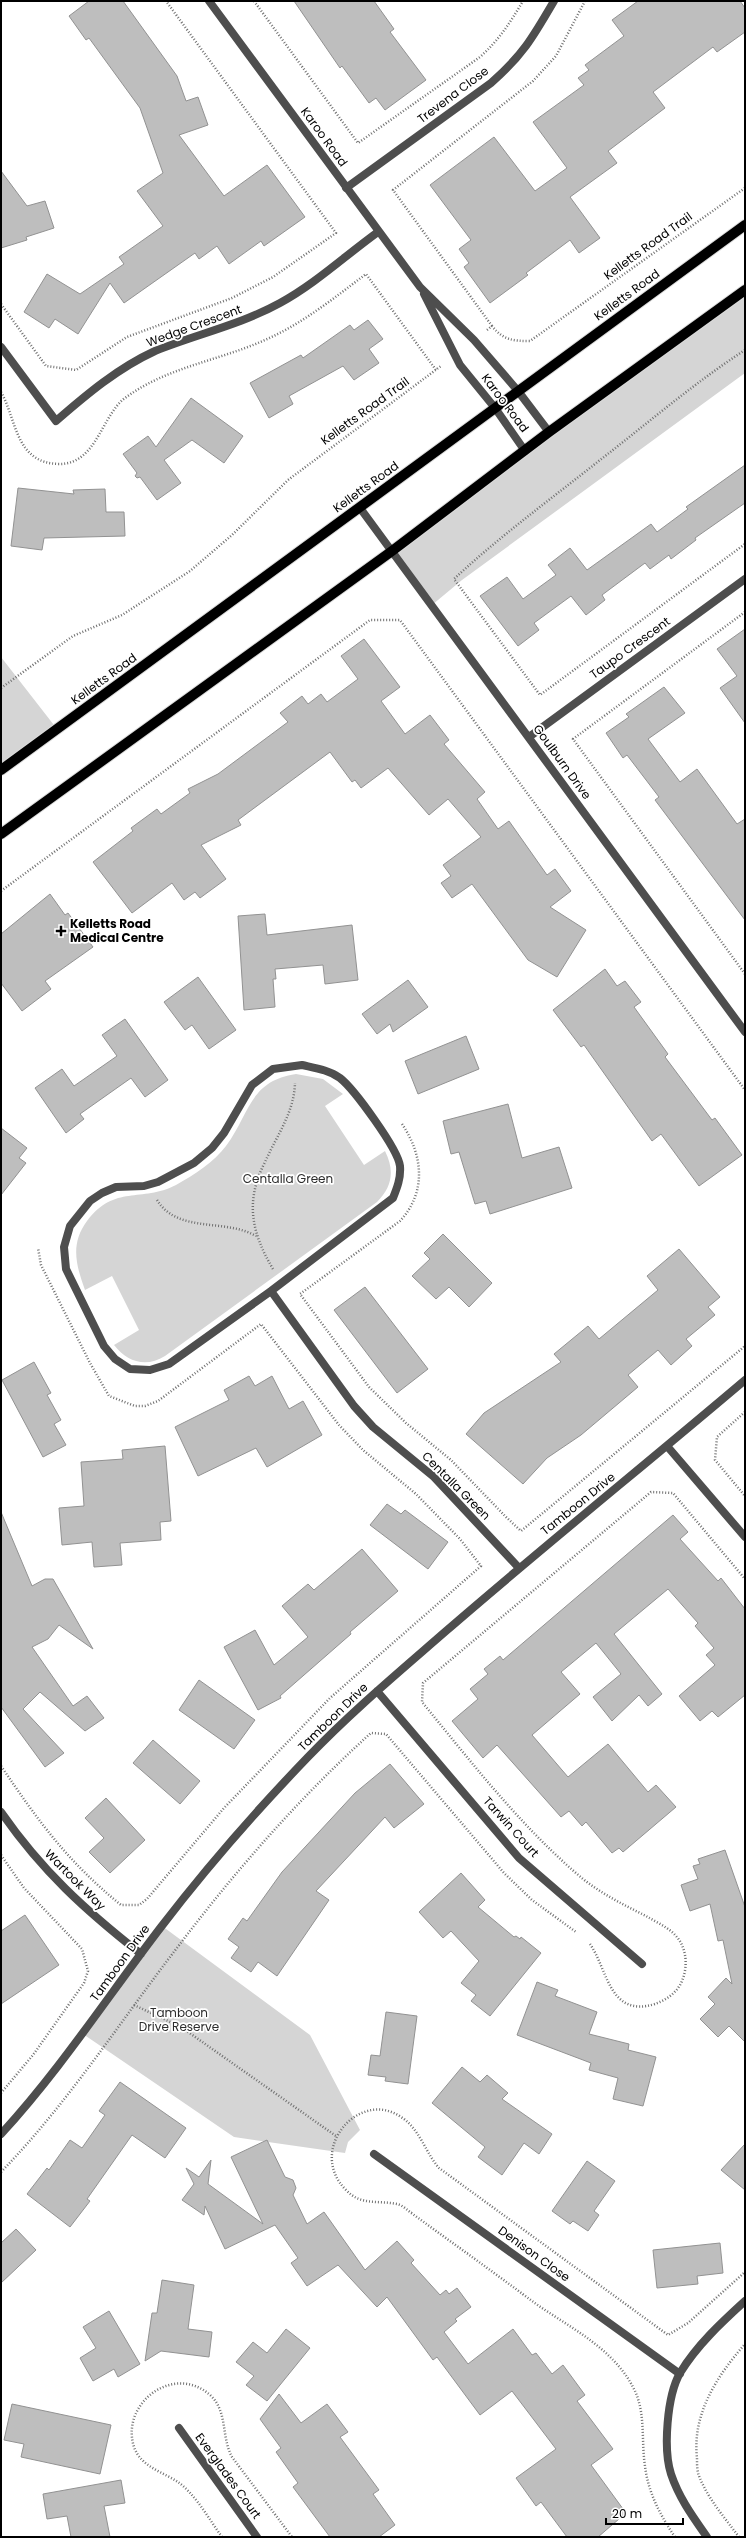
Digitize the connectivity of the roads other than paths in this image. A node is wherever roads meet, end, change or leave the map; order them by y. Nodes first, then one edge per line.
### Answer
1 (209, 1) edge
2 (554, 1) edge
3 (346, 188) junction
4 (745, 225) edge
5 (378, 232) junction
6 (420, 287) junction
7 (745, 290) edge
8 (1, 347) edge
9 (518, 391) junction
10 (495, 408) junction
11 (549, 432) junction
12 (525, 451) junction
13 (360, 508) junction
14 (392, 551) junction
15 (745, 579) edge
16 (529, 737) junction
17 (1, 770) edge
18 (1, 834) edge
19 (745, 1031) edge
20 (271, 1291) junction
21 (745, 1380) edge
22 (667, 1446) junction
23 (745, 1537) edge
24 (519, 1568) junction
25 (377, 1691) junction
26 (1, 1812) edge
27 (141, 1954) junction
28 (642, 1964) dead end
29 (1, 2134) edge
30 (374, 2154) dead end
31 (745, 2301) edge
32 (680, 2374) junction
33 (179, 2428) dead end
34 (257, 2537) edge
35 (707, 2537) edge

1 - 3 street, Karoo Road
2 - 3 street, Trevena Close
3 - 5 street, Karoo Road
4 - 9 main road, Kelletts Road
5 - 6 street, Karoo Road
5 - 8 street, Wedge Crescent
6 - 9 street, Karoo Road
6 - 10 street, Karoo Road
7 - 11 main road
9 - 10 main road, Kelletts Road
9 - 11 street, Karoo Road
10 - 12 street, Karoo Road
10 - 13 main road, Kelletts Road
11 - 12 main road
12 - 14 main road
13 - 14 street, Goulburn Drive
13 - 17 main road, Kelletts Road
14 - 16 street, Goulburn Drive
14 - 18 main road
15 - 16 street, Taupo Crescent
16 - 19 street, Goulburn Drive
20 - 20 street
20 - 24 street, Centalla Green
21 - 22 street, Tamboon Drive
22 - 23 street
22 - 24 street, Tamboon Drive
24 - 25 street, Tamboon Drive
25 - 27 street, Tamboon Drive
25 - 28 street, Tarwin Court
26 - 27 street, Wartook Way
27 - 29 street, Tamboon Drive
30 - 32 street, Denison Close
31 - 32 street
32 - 35 street
33 - 34 street, Everglades Court

